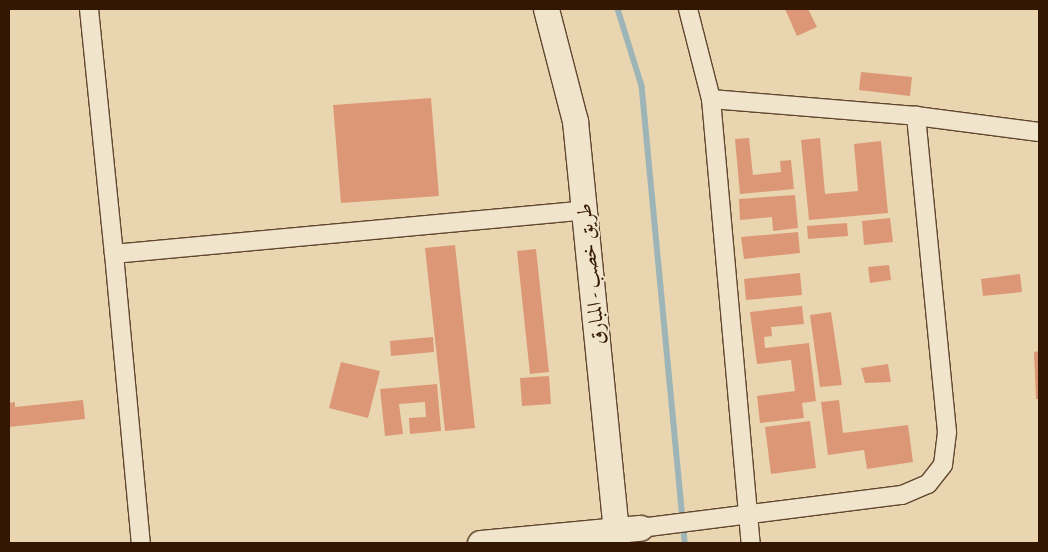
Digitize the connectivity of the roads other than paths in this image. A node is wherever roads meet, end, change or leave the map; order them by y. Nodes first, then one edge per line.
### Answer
1 (89, 9) edge
2 (546, 9) edge
3 (688, 9) edge
4 (711, 100) junction
5 (916, 116) junction
6 (1039, 132) edge
7 (585, 210) junction
8 (114, 254) junction
9 (748, 515) junction
10 (624, 534) edge
11 (141, 543) edge
12 (480, 543) edge
13 (751, 543) edge

1 - 8 street
2 - 7 main road, طريق خصب - المبارق
3 - 4 street
4 - 5 street
4 - 9 street
5 - 6 street
5 - 9 street
7 - 8 street
7 - 10 main road, طريق خصب - المبارق
8 - 11 street
9 - 10 street
9 - 13 street
10 - 12 main road

